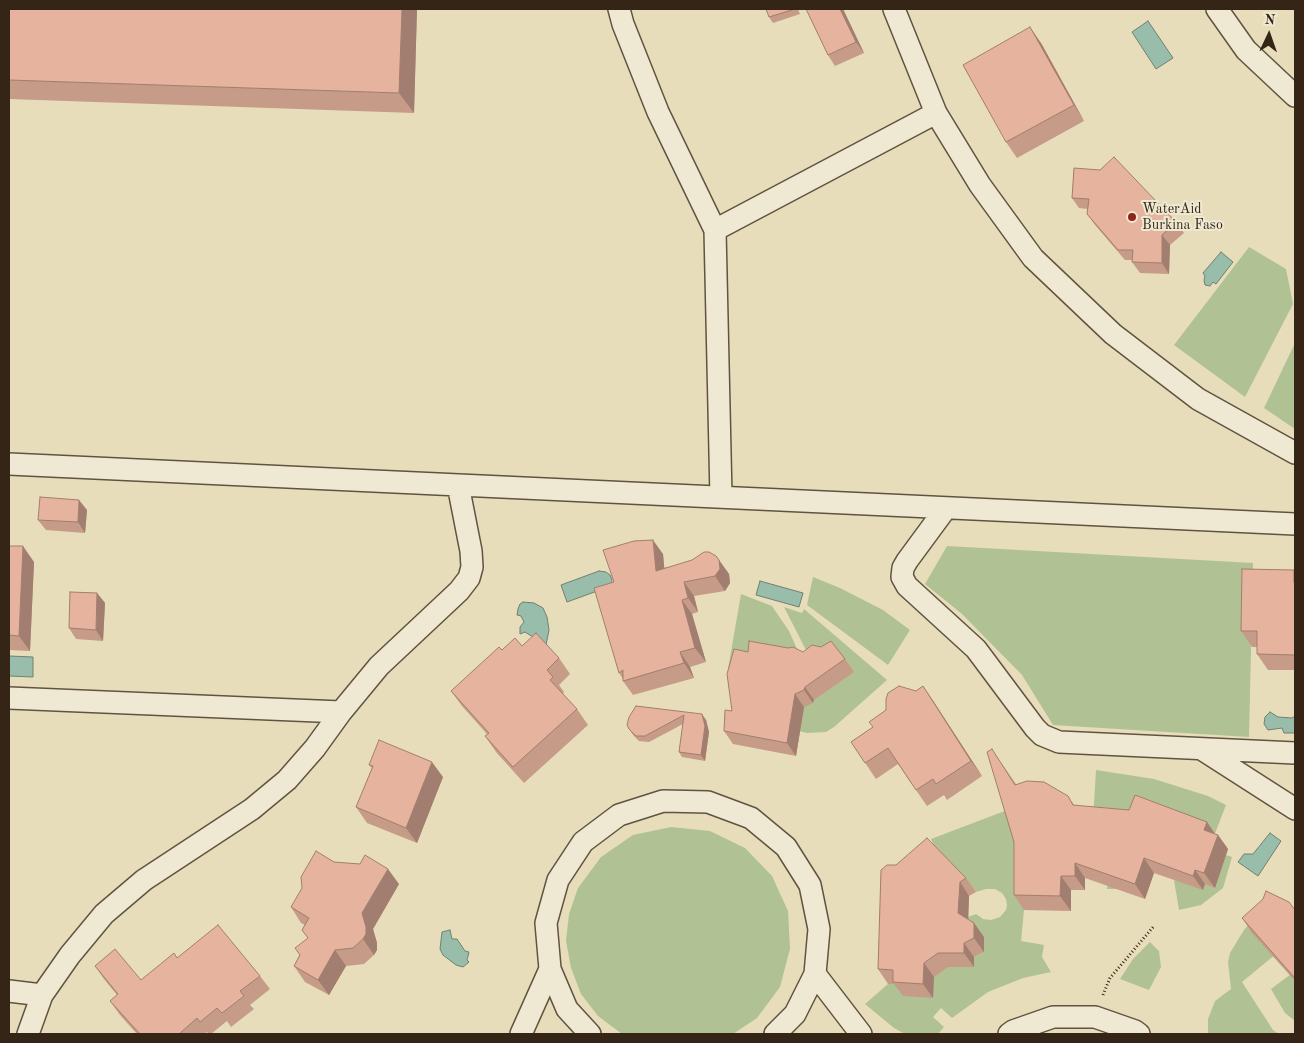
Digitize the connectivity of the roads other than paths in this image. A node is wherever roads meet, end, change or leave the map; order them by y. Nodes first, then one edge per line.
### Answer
1 (619, 9) edge
2 (894, 9) edge
3 (1217, 9) edge
4 (1295, 96) edge
5 (936, 113) junction
6 (716, 230) junction
7 (1295, 453) edge
8 (9, 464) edge
9 (458, 485) junction
10 (721, 498) junction
11 (946, 508) junction
12 (1295, 524) edge
13 (9, 698) edge
14 (341, 712) junction
15 (1203, 750) junction
16 (1295, 753) edge
17 (1295, 809) edge
18 (550, 968) junction
19 (814, 974) junction
20 (9, 991) edge
21 (42, 995) junction
22 (28, 1034) edge
23 (522, 1034) edge
24 (590, 1034) edge
25 (775, 1034) edge
26 (861, 1034) edge
27 (1009, 1034) edge
28 (1139, 1034) edge

1 - 6 street
2 - 5 street
3 - 4 street
5 - 6 street
5 - 7 street
6 - 10 street
8 - 9 street
9 - 10 street
9 - 14 street
10 - 11 street
11 - 12 street
11 - 15 street
13 - 14 street
14 - 21 street
15 - 16 street
15 - 17 street
18 - 19 street
18 - 23 street
18 - 24 street
19 - 25 street
19 - 26 street
20 - 21 street
21 - 22 street
27 - 28 street

